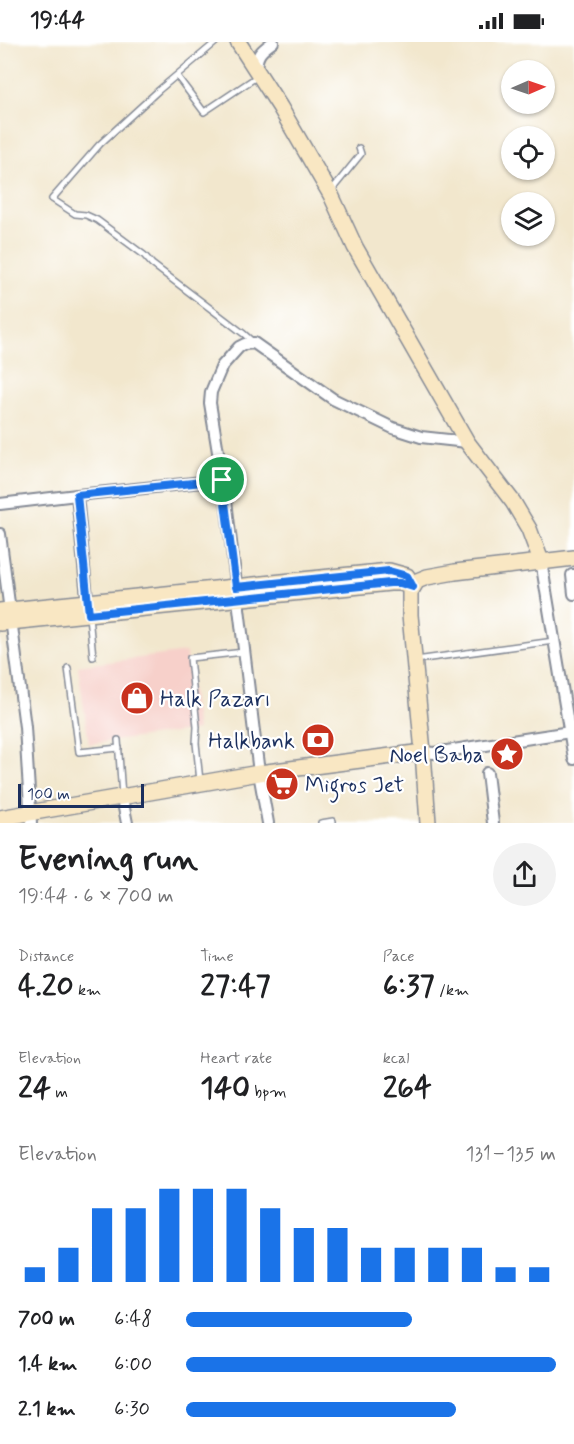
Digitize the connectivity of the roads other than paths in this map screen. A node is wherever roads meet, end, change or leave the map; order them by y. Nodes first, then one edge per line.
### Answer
1 (216, 42) edge
2 (273, 42) edge
3 (240, 44) edge
4 (258, 72) junction
5 (177, 76) junction
6 (359, 148) dead end
7 (331, 195) junction
8 (254, 344) junction
9 (467, 442) junction
10 (222, 480) junction
11 (77, 495) junction
12 (0, 504) edge
13 (0, 534) edge
14 (574, 558) edge
15 (541, 561) junction
16 (574, 575) edge
17 (413, 587) junction
18 (237, 594) junction
19 (574, 594) edge
20 (88, 608) junction
21 (5, 617) edge
22 (554, 641) junction
23 (244, 652) junction
24 (93, 657) dead end
25 (414, 660) junction
26 (68, 668) dead end
27 (570, 732) junction
28 (118, 740) dead end
29 (119, 748) junction
30 (423, 752) junction
31 (574, 759) edge
32 (259, 773) junction
33 (487, 773) dead end
34 (201, 783) junction
35 (122, 798) junction
36 (0, 818) edge
37 (31, 818) edge
38 (127, 823) edge
39 (268, 823) edge
40 (321, 823) edge
41 (333, 823) edge
42 (428, 823) edge
43 (493, 823) edge

1 - 5 lane
2 - 3 street
2 - 4 street
3 - 4 street
4 - 5 lane
4 - 7 street
5 - 8 lane
6 - 7 lane
7 - 9 street
8 - 9 street
8 - 10 street
9 - 15 street
10 - 11 street
10 - 18 street
11 - 12 street
11 - 20 street
13 - 21 street
14 - 15 street
15 - 17 street
15 - 22 street
16 - 19 street
17 - 18 street
17 - 25 street
18 - 20 street
18 - 23 street
20 - 21 street
20 - 24 lane
21 - 37 street
22 - 25 lane
22 - 27 street
23 - 32 street
23 - 34 lane
25 - 30 street
26 - 29 lane
27 - 30 street
27 - 31 street
28 - 29 lane
29 - 35 lane
30 - 32 street
30 - 42 street
32 - 34 street
32 - 39 street
33 - 43 street
34 - 35 street
35 - 37 street
35 - 38 street
36 - 37 street
40 - 41 lane

